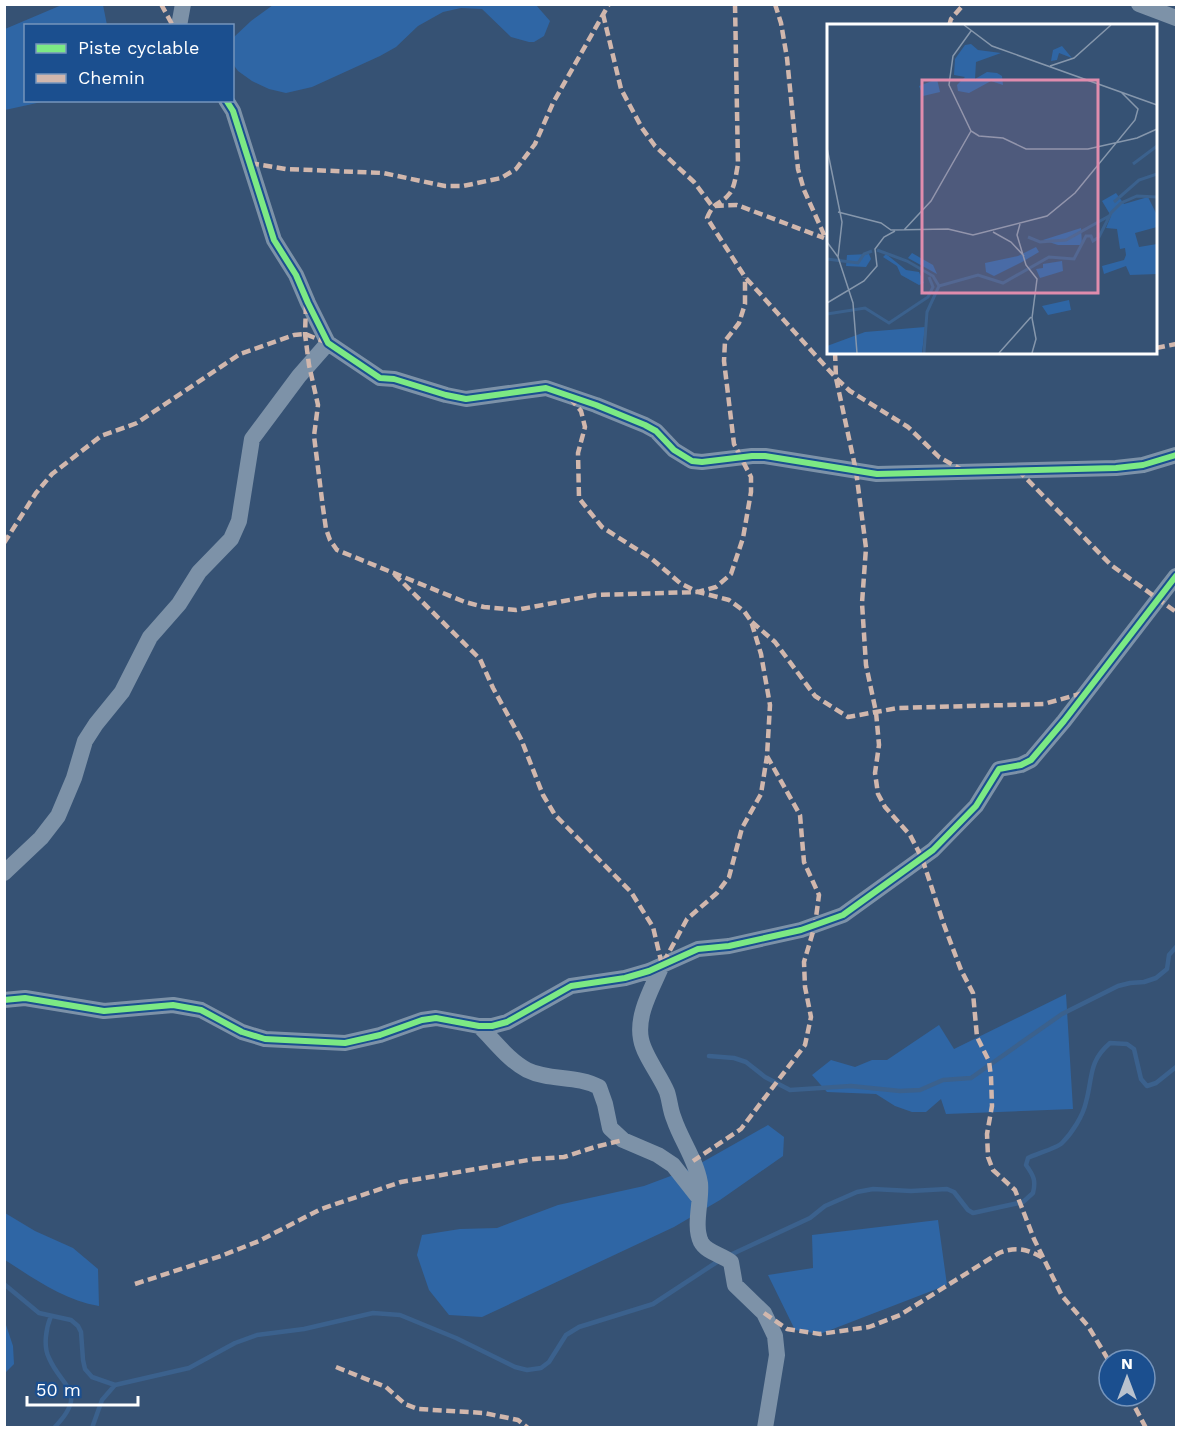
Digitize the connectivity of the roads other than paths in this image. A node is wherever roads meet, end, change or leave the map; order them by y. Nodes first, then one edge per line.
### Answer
1 (183, 4) edge
2 (1139, 4) edge
3 (1176, 18) edge
4 (179, 24) edge
5 (227, 102) edge
6 (328, 342) junction
7 (1176, 455) edge
8 (1176, 576) edge
9 (4, 873) edge
10 (662, 965) junction
11 (4, 1000) edge
12 (478, 1026) junction
13 (699, 1198) junction
14 (765, 1428) edge

1 - 4 street
2 - 3 street
5 - 6 street
6 - 7 street
6 - 9 street
8 - 10 street
10 - 12 street
10 - 13 street
11 - 12 street
12 - 13 street
13 - 14 street

